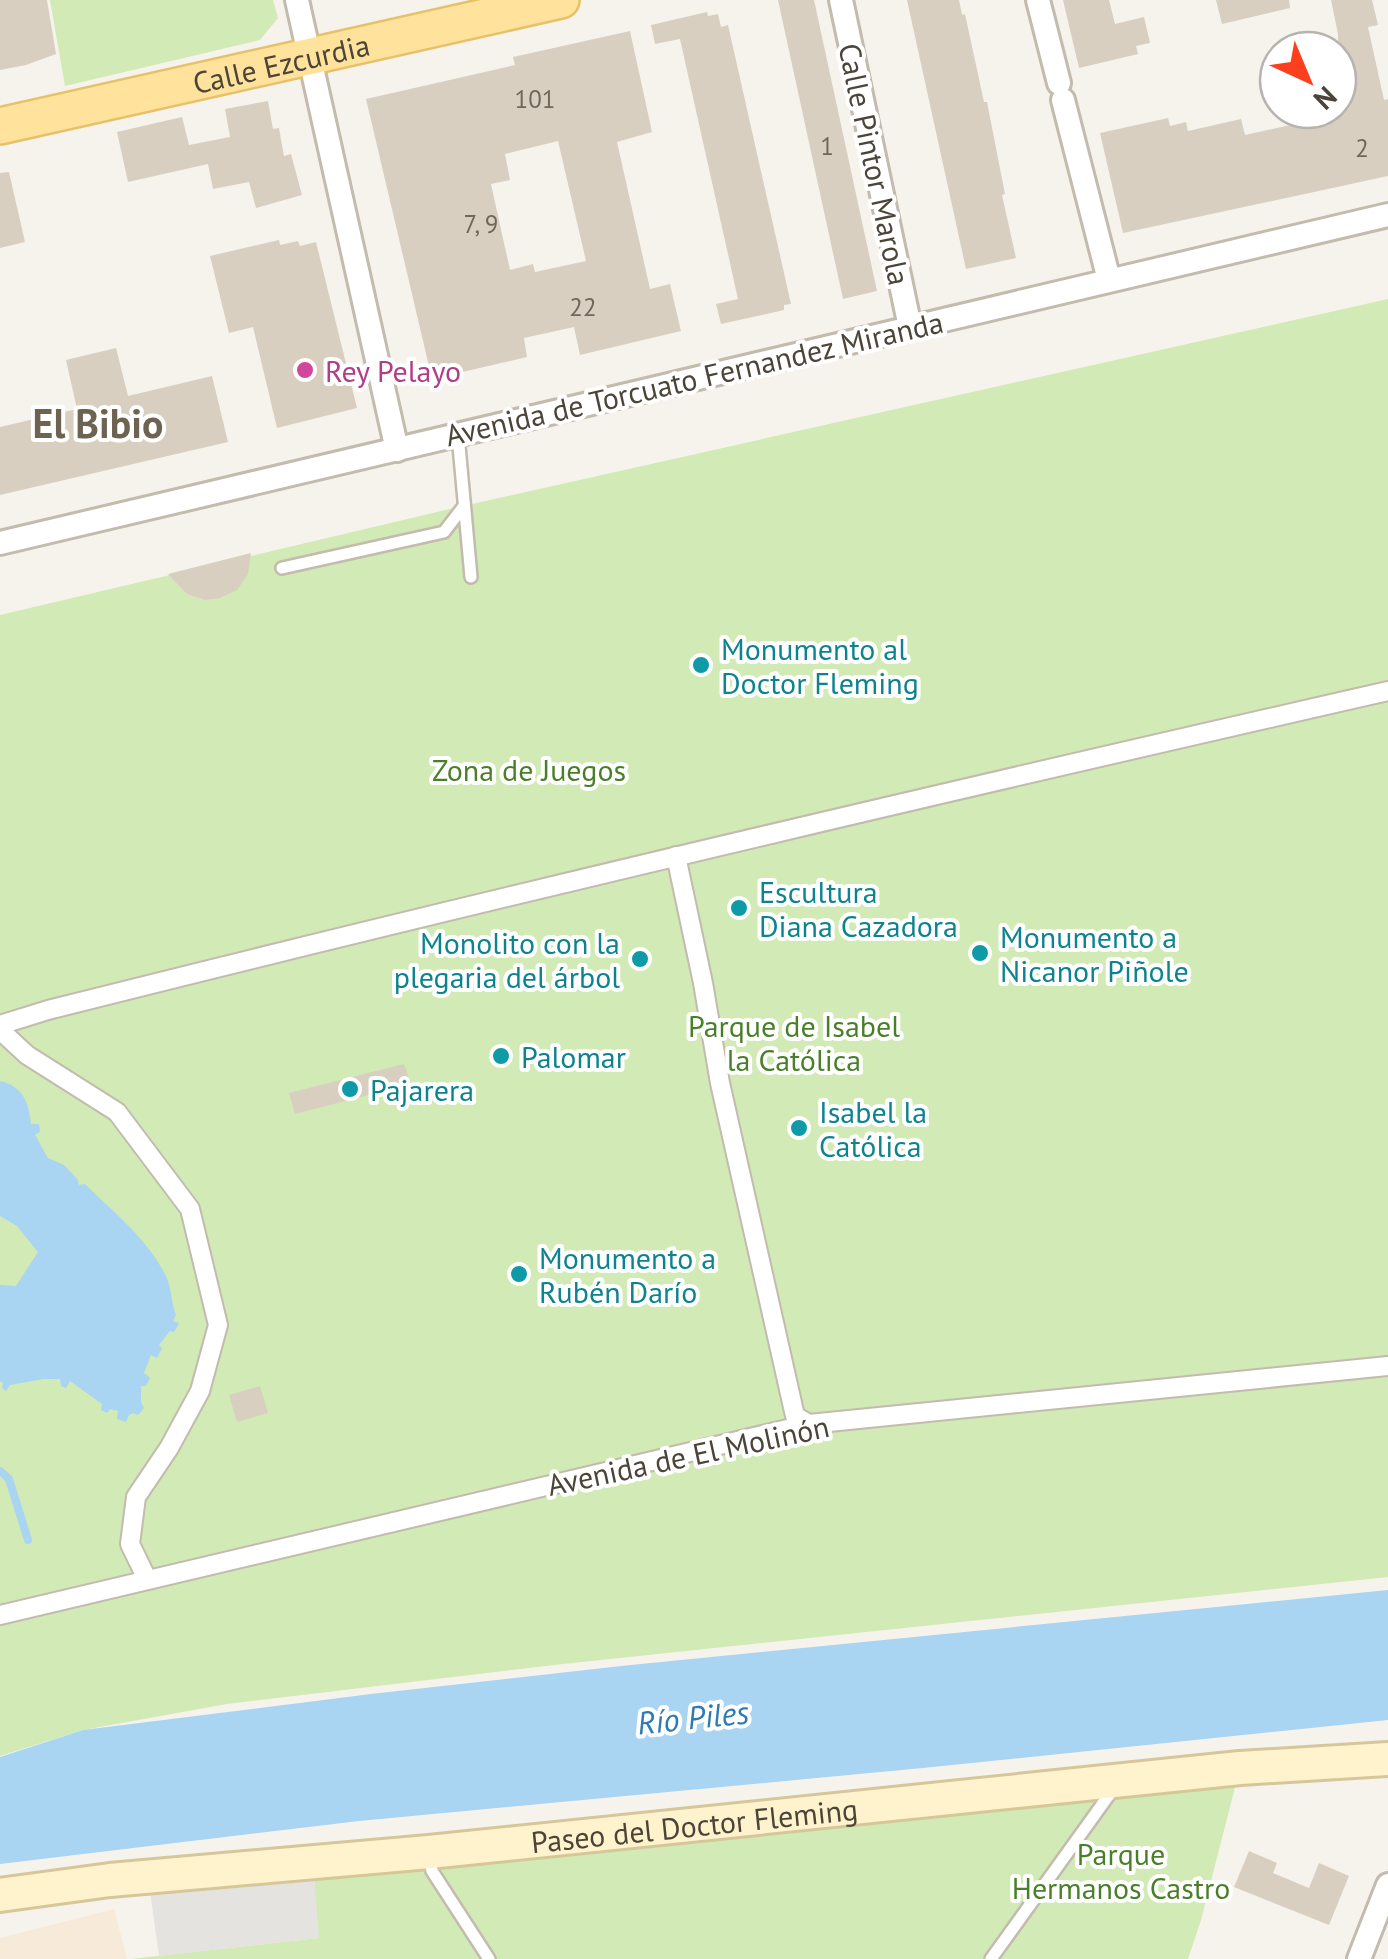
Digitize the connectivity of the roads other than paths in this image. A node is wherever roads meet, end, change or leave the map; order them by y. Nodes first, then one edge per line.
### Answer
1 (297, 0) edge
2 (561, 0) edge
3 (841, 0) edge
4 (1038, 0) edge
5 (310, 56) junction
6 (0, 126) edge
7 (1388, 215) edge
8 (1109, 280) junction
9 (910, 327) junction
10 (458, 435) junction
11 (397, 450) junction
12 (464, 506) junction
13 (0, 543) edge
14 (282, 568) dead end
15 (471, 577) dead end
16 (1388, 691) edge
17 (676, 856) junction
18 (0, 1028) edge
19 (1388, 1366) edge
20 (809, 1424) junction
21 (148, 1579) junction
22 (0, 1615) edge
23 (1388, 1758) edge
24 (1119, 1780) junction
25 (428, 1852) junction
26 (1388, 1885) edge
27 (0, 1895) edge
28 (489, 1959) edge
29 (991, 1959) edge
30 (1359, 1959) edge

1 - 5 street
2 - 5 main road, Calle Ezcurdia
3 - 9 street, Calle Pintor Marola
4 - 8 street
5 - 6 main road, Calle Ezcurdia
5 - 11 street
7 - 8 street, Avenida de Torcuato Fernandez Miranda
8 - 9 street, Avenida de Torcuato Fernandez Miranda
9 - 10 street, Avenida de Torcuato Fernandez Miranda
10 - 11 street, Avenida de Torcuato Fernandez Miranda
10 - 12 lane
11 - 13 street, Avenida de Torcuato Fernandez Miranda
12 - 14 lane
12 - 15 lane
16 - 17 street
17 - 18 street
17 - 20 street
18 - 21 street
19 - 20 street, Avenida de El Molinón
20 - 21 street, Avenida de El Molinón
21 - 22 street, Avenida de El Molinón
23 - 24 main road, Paseo del Doctor Fleming
24 - 25 main road, Paseo del Doctor Fleming
24 - 29 lane
25 - 27 main road, Paseo del Doctor Fleming
25 - 28 lane
26 - 30 street

